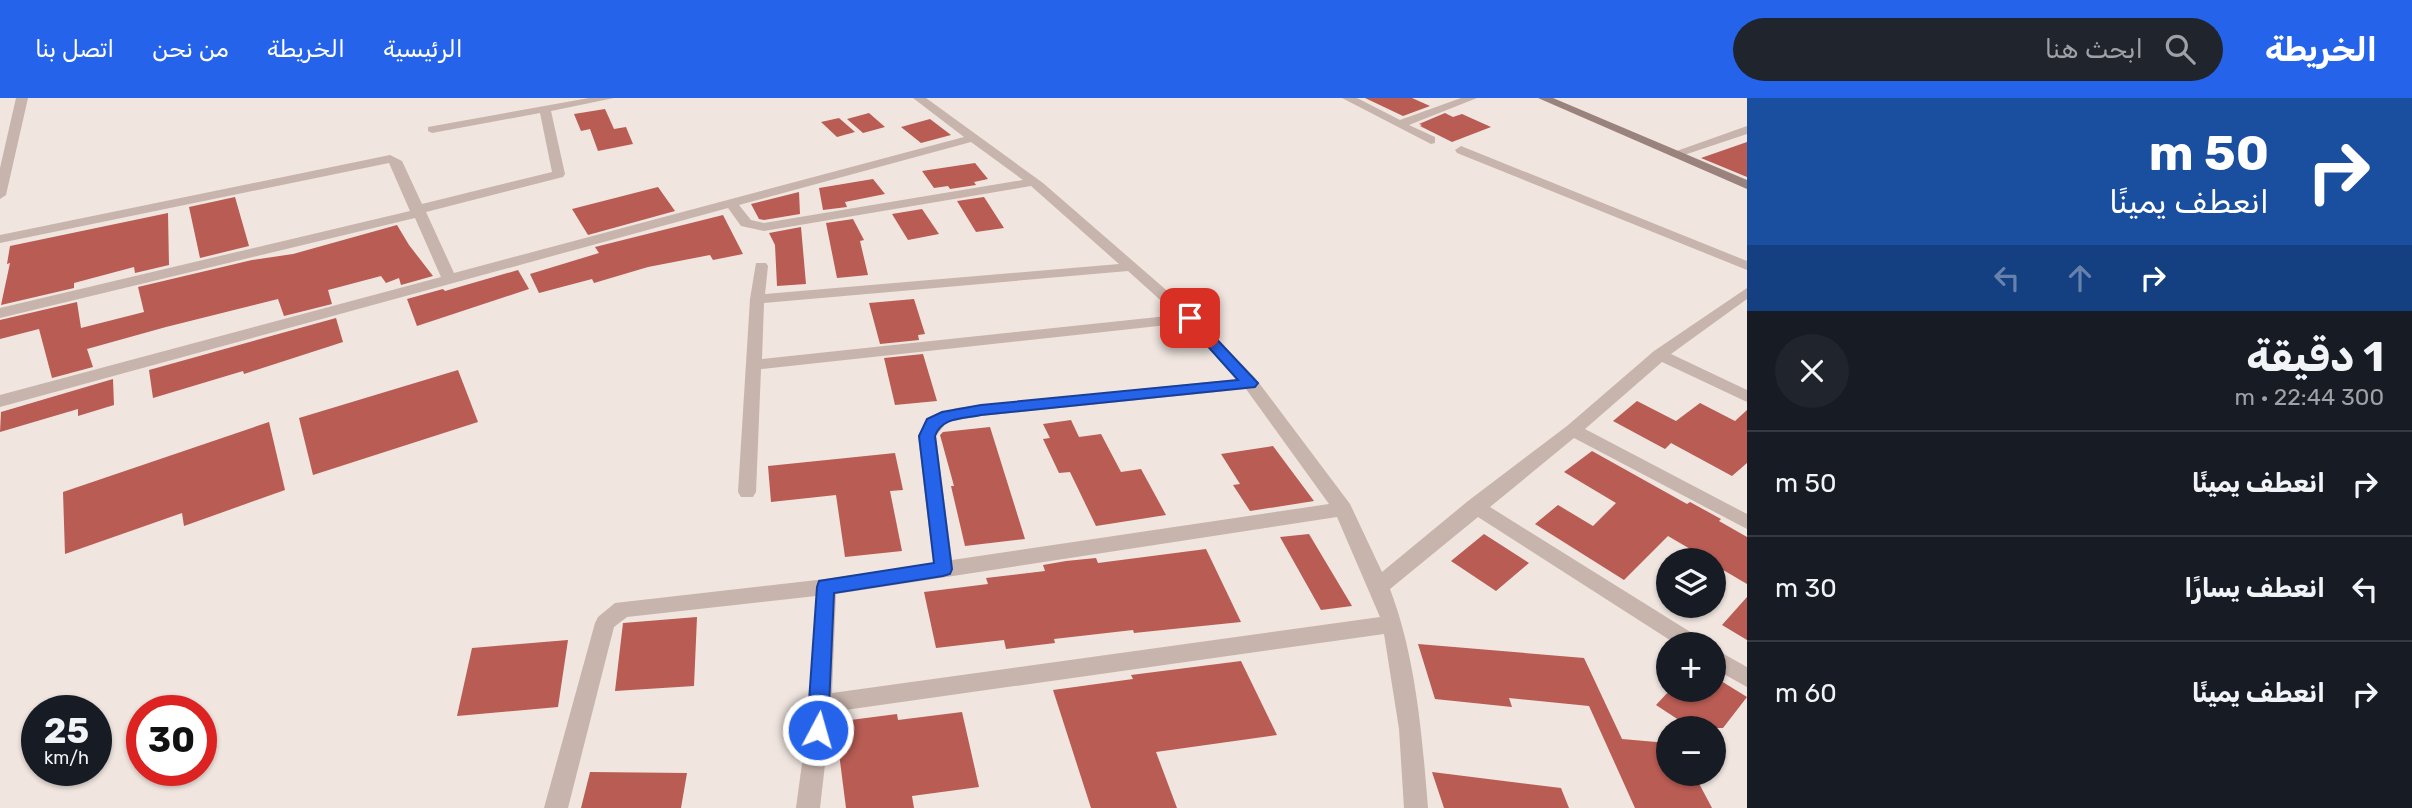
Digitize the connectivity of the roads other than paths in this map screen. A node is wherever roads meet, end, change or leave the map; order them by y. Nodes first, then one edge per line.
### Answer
1 (22, 98) edge
2 (608, 98) edge
3 (919, 98) edge
4 (1348, 98) edge
5 (1471, 98) edge
6 (1544, 98) edge
7 (545, 109) junction
8 (1400, 124) junction
9 (432, 129) dead end
10 (1747, 130) edge
11 (972, 138) junction
12 (1431, 140) dead end
13 (1461, 150) dead end
14 (1677, 153) junction
15 (1033, 181) junction
16 (1747, 185) edge
17 (0, 195) edge
18 (731, 204) junction
19 (417, 212) junction
20 (0, 240) edge
21 (761, 266) dead end
22 (1747, 266) edge
23 (1129, 267) junction
24 (450, 280) junction
25 (1747, 292) edge
26 (757, 299) junction
27 (0, 313) edge
28 (1190, 318) junction
29 (1660, 355) junction
30 (753, 365) junction
31 (1250, 383) junction
32 (1747, 397) edge
33 (0, 401) edge
34 (1573, 430) junction
35 (747, 492) dead end
36 (1475, 506) junction
37 (1343, 509) junction
38 (1747, 522) edge
39 (943, 569) junction
40 (1379, 586) junction
41 (826, 587) junction
42 (1393, 624) junction
43 (1674, 632) edge
44 (1726, 665) edge
45 (1747, 678) edge
46 (821, 704) junction
47 (556, 808) edge
48 (808, 808) edge
49 (1416, 808) edge

1 - 17 street
2 - 7 street
3 - 11 street
4 - 8 street
5 - 8 street
6 - 14 street
7 - 9 street
7 - 19 street
8 - 12 street
10 - 14 street
11 - 15 street
11 - 18 street
13 - 22 street
14 - 16 street
15 - 18 street
15 - 23 street
18 - 24 street
19 - 20 street
19 - 24 street
19 - 27 street
21 - 26 street
23 - 26 street
23 - 28 street
24 - 33 street
25 - 29 street
26 - 30 street
28 - 30 street
28 - 31 street
29 - 32 street
29 - 34 street
30 - 35 street
31 - 37 street
31 - 39 street
34 - 36 street
34 - 38 street
36 - 40 street
36 - 43 street
37 - 39 street
37 - 40 street
39 - 41 street
40 - 42 street
41 - 46 street
41 - 47 street
42 - 46 street
42 - 49 street
44 - 45 street
46 - 48 street

